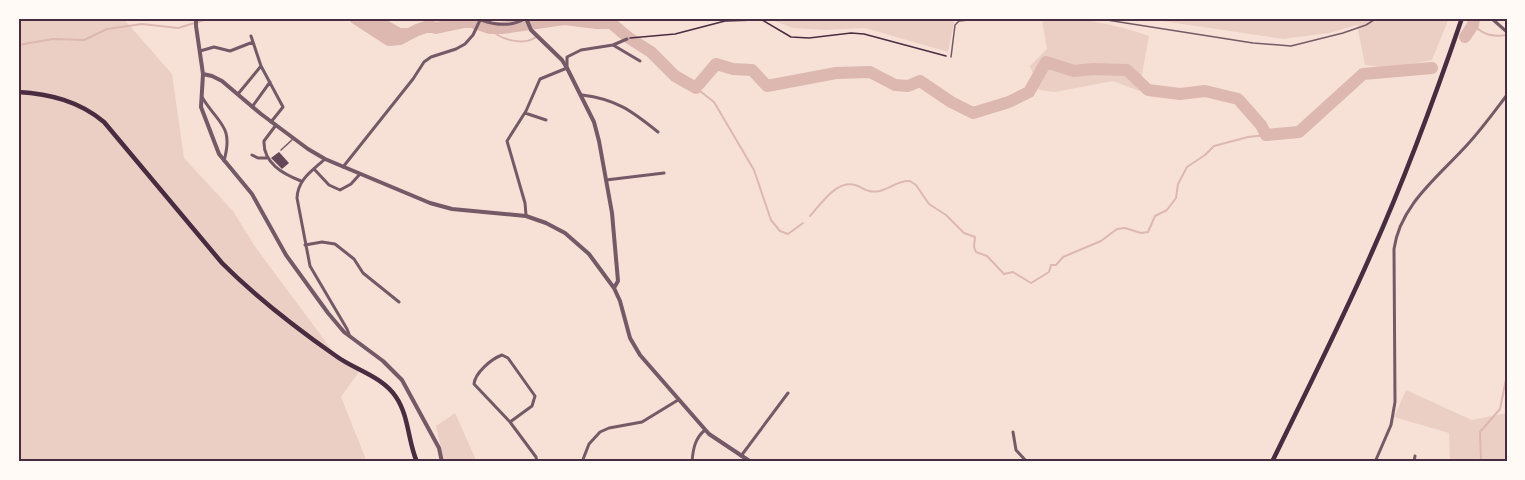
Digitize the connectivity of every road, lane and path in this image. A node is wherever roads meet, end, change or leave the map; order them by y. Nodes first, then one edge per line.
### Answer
1 (196, 18) edge
2 (989, 18) edge
3 (1094, 18) edge
4 (1377, 18) edge
5 (1461, 18) edge
6 (1491, 18) edge
7 (480, 20) edge
8 (527, 20) edge
9 (1507, 32) edge
10 (250, 36) dead end
11 (628, 38) joint
12 (253, 42) junction
13 (613, 45) junction
14 (200, 51) junction
15 (554, 53) junction
16 (567, 57) junction
17 (951, 57) joint
18 (640, 61) dead end
19 (261, 66) junction
20 (567, 68) junction
21 (203, 74) junction
22 (271, 82) junction
23 (18, 92) edge
24 (238, 94) junction
25 (582, 95) junction
26 (1507, 95) edge
27 (201, 96) junction
28 (252, 107) junction
29 (525, 113) junction
30 (546, 120) dead end
31 (271, 122) junction
32 (276, 126) junction
33 (658, 132) dead end
34 (294, 138) junction
35 (281, 150) dead end
36 (252, 155) dead end
37 (268, 158) junction
38 (325, 159) junction
39 (224, 161) junction
40 (343, 167) junction
41 (314, 169) junction
42 (664, 173) dead end
43 (360, 174) junction
44 (301, 180) junction
45 (606, 180) junction
46 (526, 216) junction
47 (305, 245) junction
48 (614, 288) junction
49 (399, 303) dead end
50 (349, 336) junction
51 (788, 393) dead end
52 (678, 400) junction
53 (510, 422) junction
54 (705, 430) junction
55 (1013, 432) dead end
56 (741, 456) junction
57 (1415, 456) dead end
58 (417, 462) edge
59 (442, 462) edge
60 (537, 462) edge
61 (582, 462) edge
62 (692, 462) edge
63 (751, 462) edge
64 (1027, 462) edge
65 (1272, 462) edge
66 (1375, 462) edge
67 (1414, 462) edge

1 - 14 street
2 - 17 lane
3 - 4 lane
5 - 65 main road
6 - 9 street
7 - 8 street
7 - 40 street
8 - 15 street
10 - 12 street
11 - 13 street
11 - 17 path
12 - 14 street
12 - 19 street
13 - 16 street
13 - 18 street
14 - 21 street
15 - 16 street
15 - 20 street
16 - 20 street
19 - 22 street
19 - 24 street
20 - 25 street
20 - 29 street
21 - 24 street
21 - 27 street
22 - 28 street
22 - 31 street
23 - 58 main road
24 - 28 street
25 - 33 street
25 - 45 street
26 - 66 street
27 - 39 street
27 - 39 street
28 - 31 street
29 - 30 street
29 - 46 street
31 - 32 street
32 - 34 street
32 - 37 street
34 - 35 lane
34 - 38 street
36 - 37 street
37 - 44 street
38 - 40 street
38 - 41 street
39 - 50 street
40 - 43 street
41 - 43 street
41 - 44 street
42 - 45 street
43 - 46 street
44 - 47 street
45 - 48 street
46 - 48 street
47 - 49 street
47 - 50 street
48 - 52 street
50 - 59 street
51 - 56 street
52 - 54 street
52 - 61 street
53 - 53 street
53 - 60 street
54 - 56 street
54 - 62 street
55 - 64 street
56 - 63 street
57 - 67 street

